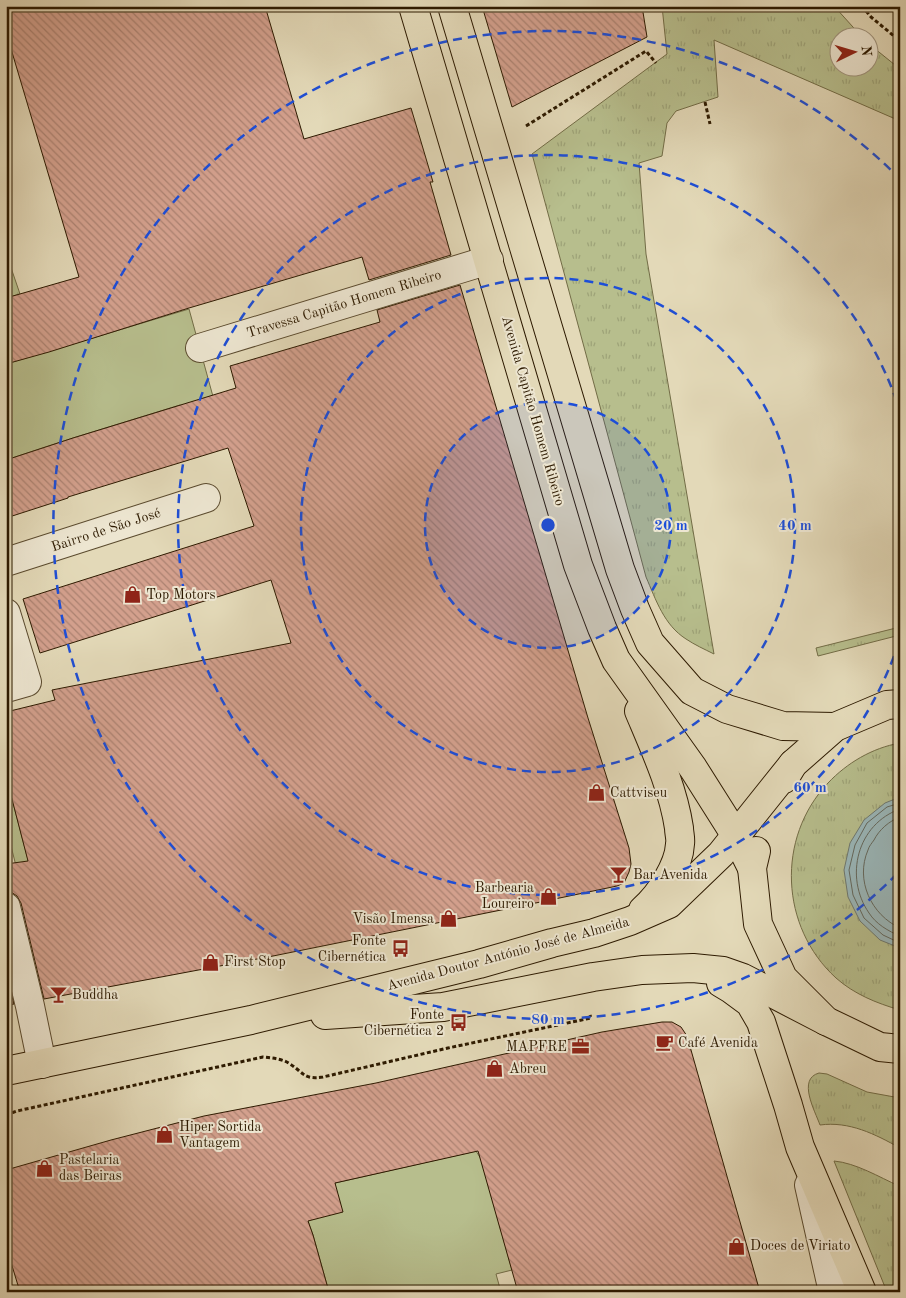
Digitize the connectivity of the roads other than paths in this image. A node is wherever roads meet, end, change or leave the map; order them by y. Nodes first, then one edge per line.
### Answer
1 (413, 6) edge
2 (452, 6) edge
3 (489, 260) junction
4 (200, 348) dead end
5 (206, 498) dead end
6 (6, 562) edge
7 (6, 613) edge
8 (616, 660) junction
9 (6, 688) edge
10 (895, 704) edge
11 (835, 727) junction
12 (793, 764) junction
13 (736, 836) junction
14 (752, 868) junction
15 (6, 907) edge
16 (630, 921) junction
17 (693, 968) junction
18 (783, 988) junction
19 (251, 1020) junction
20 (900, 1049) edge
21 (42, 1064) junction
22 (6, 1071) edge
23 (788, 1105) junction
24 (800, 1147) junction
25 (833, 1292) edge
26 (862, 1292) edge

1 - 3 main road, Avenida Capitão Homem Ribeiro
2 - 11 main road
3 - 4 street, Travessa Capitão Homem Ribeiro
3 - 8 main road, Avenida Capitão Homem Ribeiro
5 - 6 street, Bairro de São José
7 - 9 street
8 - 13 main road, Avenida Capitão Homem Ribeiro
8 - 16 main road
10 - 11 main road
11 - 12 main road
12 - 13 main road, Avenida Doutor António José de Almeida
12 - 14 main road
13 - 14 main road, Avenida Capitão Homem Ribeiro
13 - 16 main road, Avenida Doutor António José de Almeida
14 - 18 main road
15 - 21 street
16 - 19 main road, Avenida Doutor António José de Almeida
17 - 18 main road, Avenida Doutor António José de Almeida
17 - 19 main road, Avenida Doutor António José de Almeida
17 - 23 main road
18 - 20 main road, Avenida Doutor António José de Almeida
18 - 23 main road
19 - 21 main road, Avenida Doutor António José de Almeida
21 - 22 main road, Avenida Doutor António José de Almeida
23 - 24 main road
24 - 25 street
24 - 26 main road

